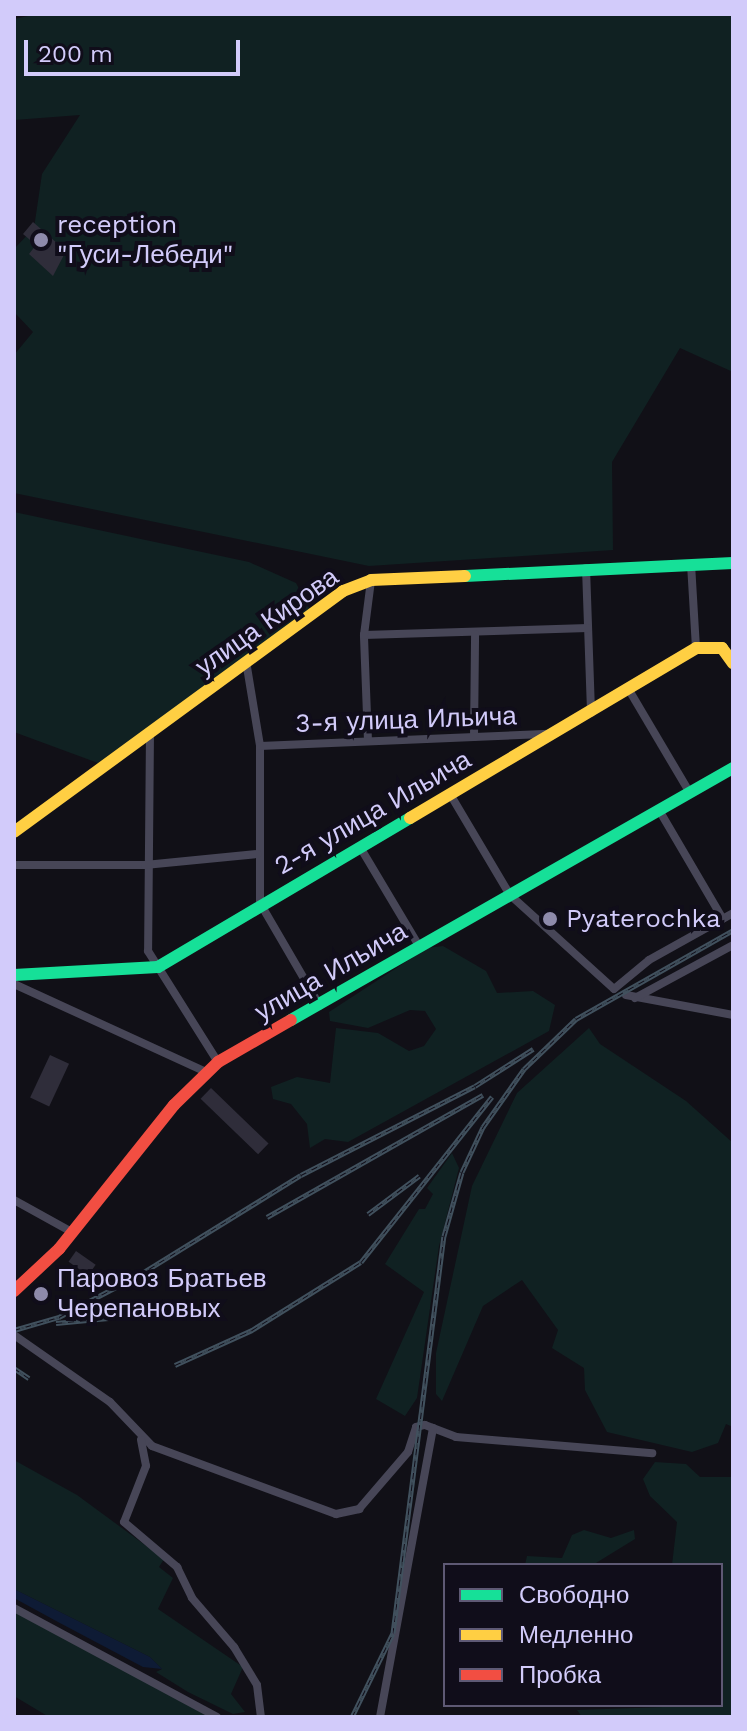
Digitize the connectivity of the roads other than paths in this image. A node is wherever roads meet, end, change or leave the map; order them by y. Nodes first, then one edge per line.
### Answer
1 (733, 563) edge
2 (691, 564) junction
3 (586, 567) junction
4 (371, 580) junction
5 (588, 628) junction
6 (475, 634) junction
7 (364, 635) junction
8 (696, 648) junction
9 (246, 661) junction
10 (733, 663) edge
11 (629, 690) junction
12 (591, 713) junction
13 (150, 731) junction
14 (554, 733) junction
15 (474, 737) junction
16 (368, 741) junction
17 (260, 746) junction
18 (733, 768) edge
19 (690, 793) junction
20 (450, 794) junction
21 (659, 810) junction
22 (14, 832) edge
23 (360, 847) junction
24 (257, 854) junction
25 (14, 865) edge
26 (145, 865) junction
27 (510, 895) junction
28 (260, 903) junction
29 (733, 913) edge
30 (723, 919) junction
31 (733, 945) edge
32 (419, 946) junction
33 (158, 967) junction
34 (14, 975) edge
35 (14, 984) edge
36 (320, 1006) junction
37 (733, 1015) edge
38 (218, 1062) junction
39 (206, 1072) junction
40 (14, 1200) edge
41 (72, 1232) junction
42 (14, 1291) edge
43 (14, 1335) edge
44 (433, 1428) junction
45 (141, 1440) junction
46 (652, 1453) dead end
47 (14, 1608) edge
48 (217, 1717) edge
49 (261, 1717) edge
50 (380, 1717) edge

1 - 2 street, улица Кирова
2 - 3 street, улица Кирова
2 - 8 street
3 - 4 street, улица Кирова
3 - 5 street
4 - 7 street
4 - 9 street, улица Кирова
5 - 6 street
5 - 12 street
6 - 7 street
6 - 15 street
7 - 16 street
8 - 10 street
8 - 11 street, 2-я улица Ильича
9 - 13 street, улица Кирова
9 - 17 street, 3-я улица Ильича
11 - 12 street, 2-я улица Ильича
11 - 19 street
12 - 14 street, 2-я улица Ильича
13 - 22 street, улица Кирова
13 - 26 street
14 - 15 street, 3-я улица Ильича
14 - 20 street, 2-я улица Ильича
15 - 16 street, 3-я улица Ильича
16 - 17 street, 3-я улица Ильича
17 - 24 street, 3-я улица Ильича
18 - 19 street, улица Ильича
19 - 21 street, улица Ильича
20 - 23 street, 2-я улица Ильича
20 - 27 street
21 - 27 street, улица Ильича
21 - 30 street
23 - 28 street, 2-я улица Ильича
23 - 32 street
24 - 26 street
24 - 28 street, 3-я улица Ильича
25 - 26 street
26 - 33 street
27 - 30 street
27 - 32 street, улица Ильича
28 - 33 street, 2-я улица Ильича
28 - 36 street, 3-я улица Ильича
29 - 30 street
31 - 37 street
32 - 36 street, улица Ильича
33 - 34 street, 2-я улица Ильича
33 - 38 street
35 - 39 street
36 - 38 street, улица Ильича
38 - 39 street, улица Ильича
39 - 41 street, улица Ильича
40 - 41 street
41 - 42 street, улица Ильича
43 - 45 street
44 - 45 street
44 - 46 street
44 - 50 street
45 - 49 street
47 - 48 street

